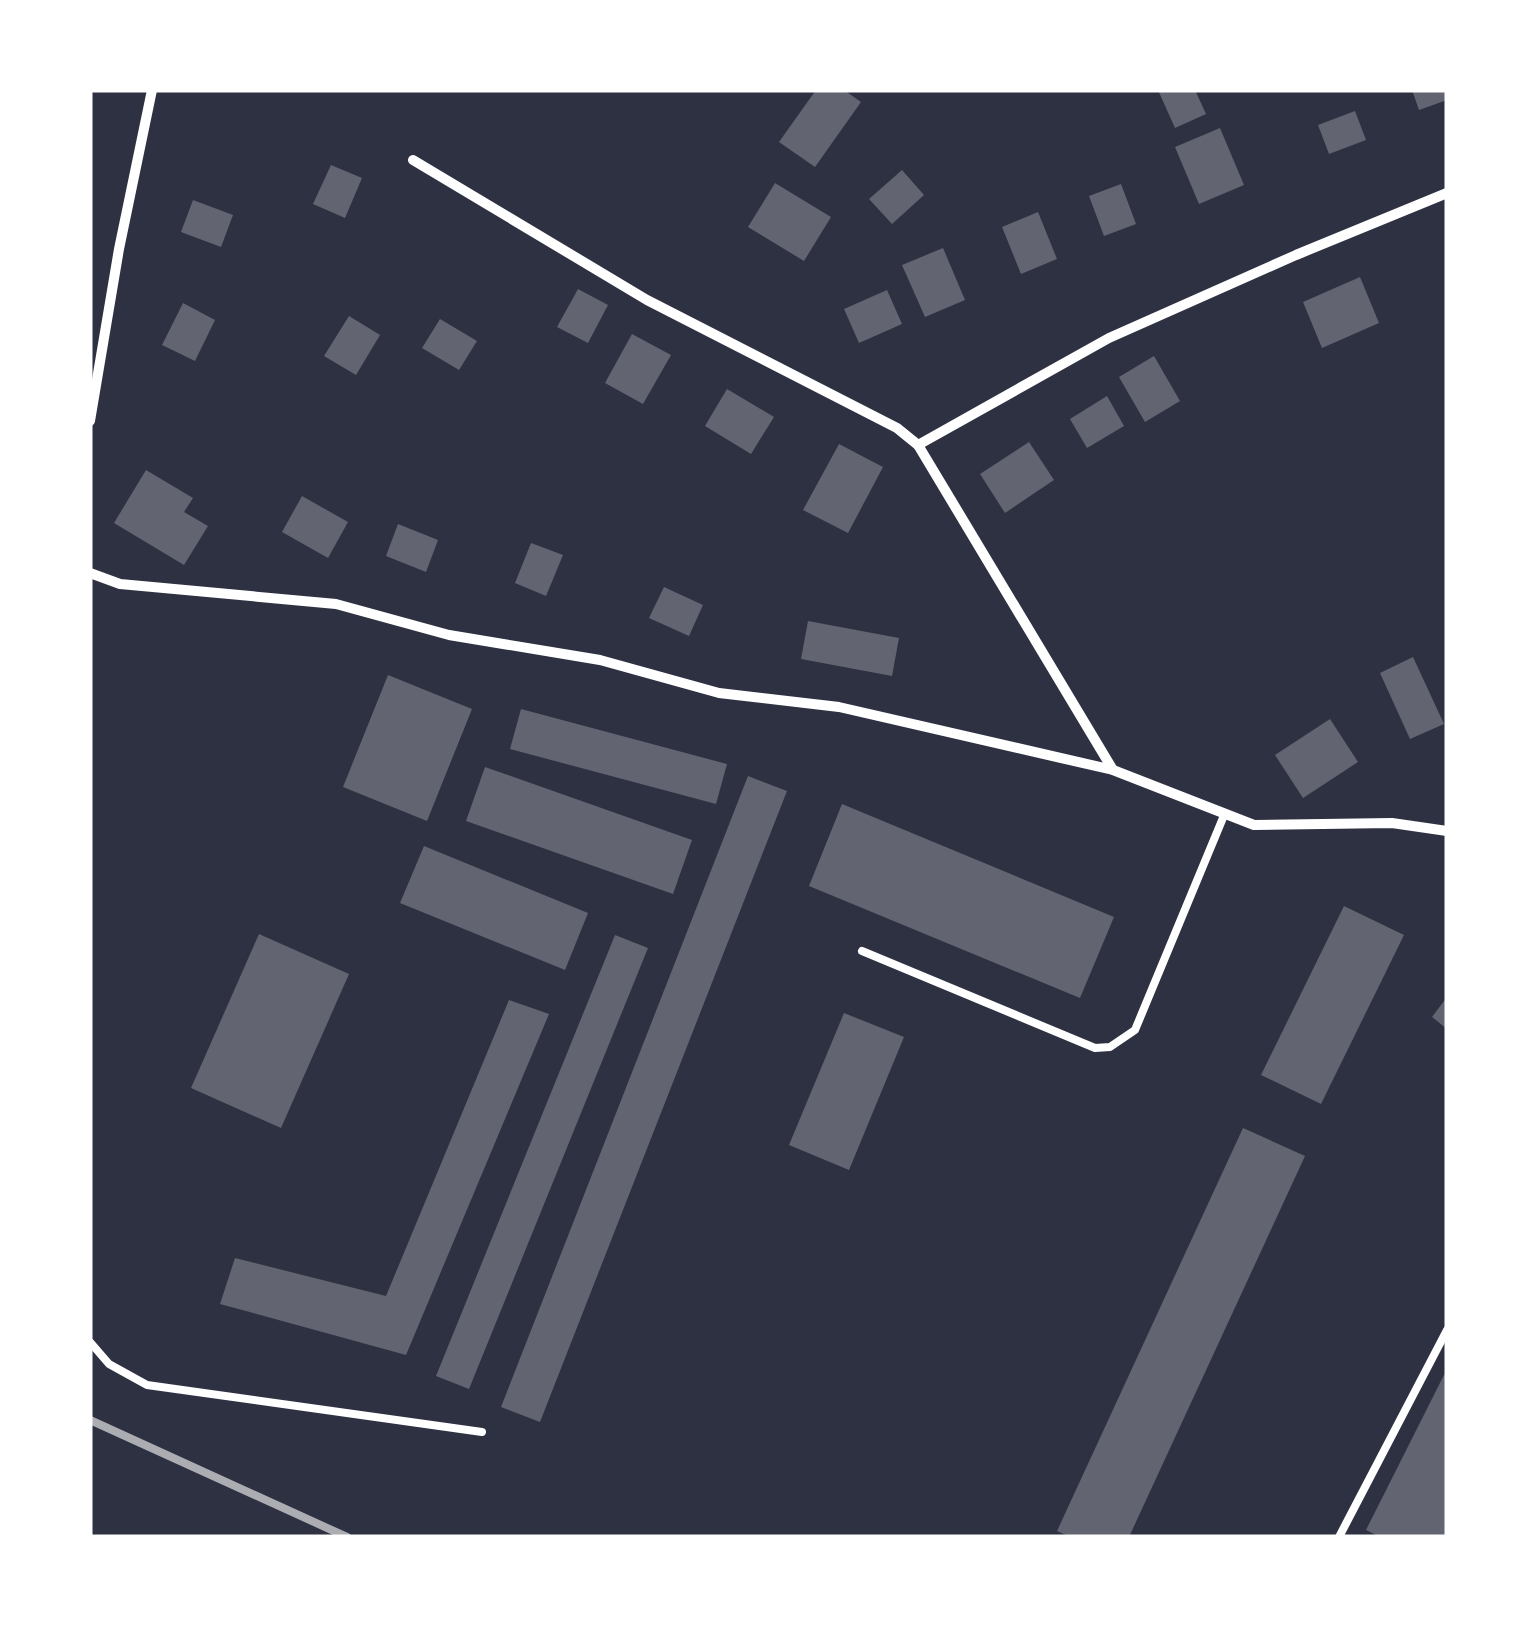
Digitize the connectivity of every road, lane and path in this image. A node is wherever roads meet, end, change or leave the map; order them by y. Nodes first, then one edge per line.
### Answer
1 (152, 90) edge
2 (412, 160) dead end
3 (1447, 194) edge
4 (90, 421) edge
5 (918, 445) junction
6 (90, 573) edge
7 (1113, 770) junction
8 (1225, 813) junction
9 (1447, 831) edge
10 (862, 951) dead end
11 (1447, 1330) edge
12 (90, 1342) edge
13 (482, 1432) dead end
14 (1338, 1537) edge

1 - 4 street
2 - 5 street
3 - 5 street
5 - 7 street
6 - 7 street
7 - 8 street
8 - 9 street
8 - 10 lane
11 - 14 lane
12 - 13 lane

